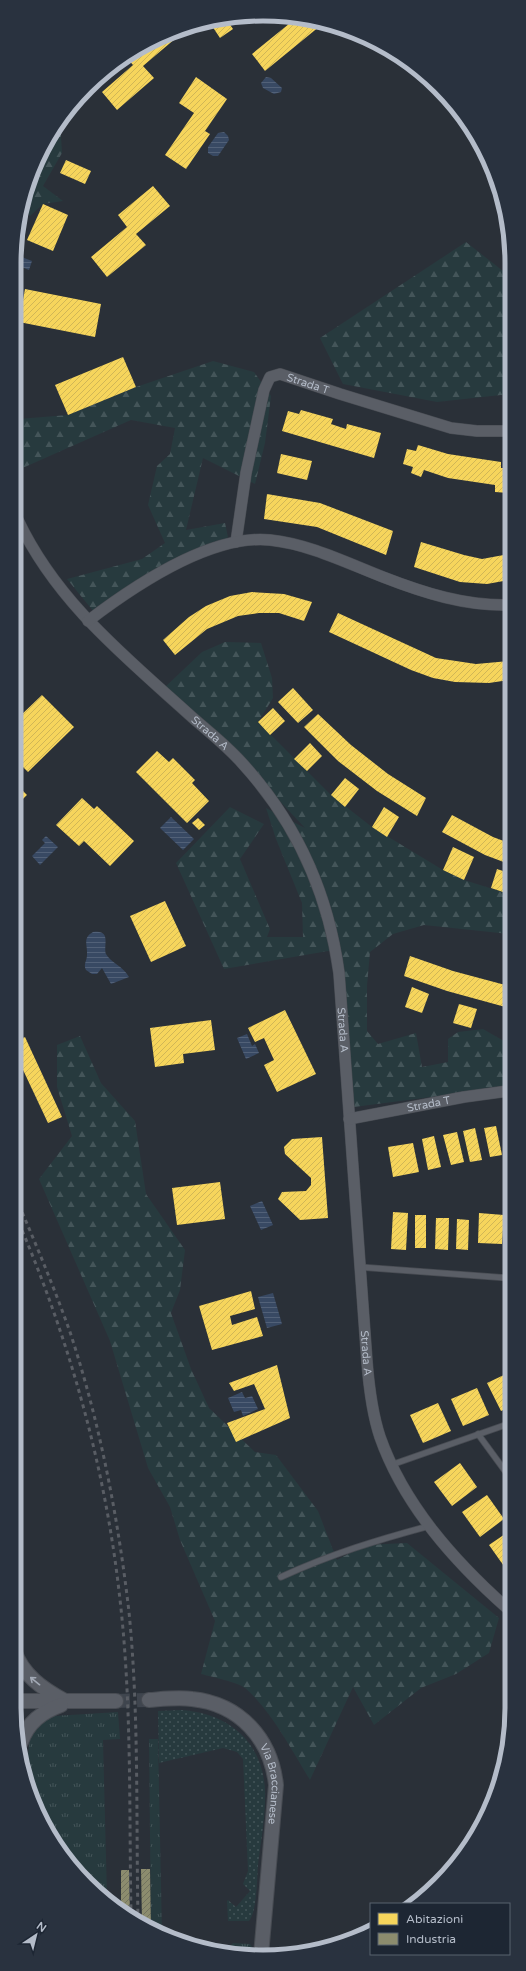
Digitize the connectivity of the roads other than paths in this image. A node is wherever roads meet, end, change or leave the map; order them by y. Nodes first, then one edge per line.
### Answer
1 (505, 431) edge
2 (21, 525) edge
3 (236, 542) junction
4 (505, 605) edge
5 (88, 621) junction
6 (505, 1091) edge
7 (348, 1119) junction
8 (359, 1267) junction
9 (505, 1278) edge
10 (505, 1425) edge
11 (478, 1434) junction
12 (391, 1466) junction
13 (505, 1470) edge
14 (430, 1526) junction
15 (281, 1577) dead end
16 (505, 1606) edge
17 (21, 1664) edge
18 (150, 1700) tunnel mouth
19 (21, 1701) edge
20 (116, 1701) tunnel mouth
21 (67, 1702) junction
22 (23, 1736) edge
23 (261, 1950) edge

1 - 3 street, Strada T
2 - 5 street, Strada A
3 - 4 street
3 - 5 street
5 - 7 street, Strada A
6 - 7 street, Strada T
7 - 8 street, Strada A
8 - 9 lane
8 - 12 street, Strada A
10 - 11 lane
11 - 12 lane
11 - 13 lane
12 - 14 street, Strada A
14 - 15 lane
14 - 16 street, Strada A
21 -> 17 street
18 - 23 street, Via Braccianese
19 - 21 street
20 - 21 street
21 - 22 street

